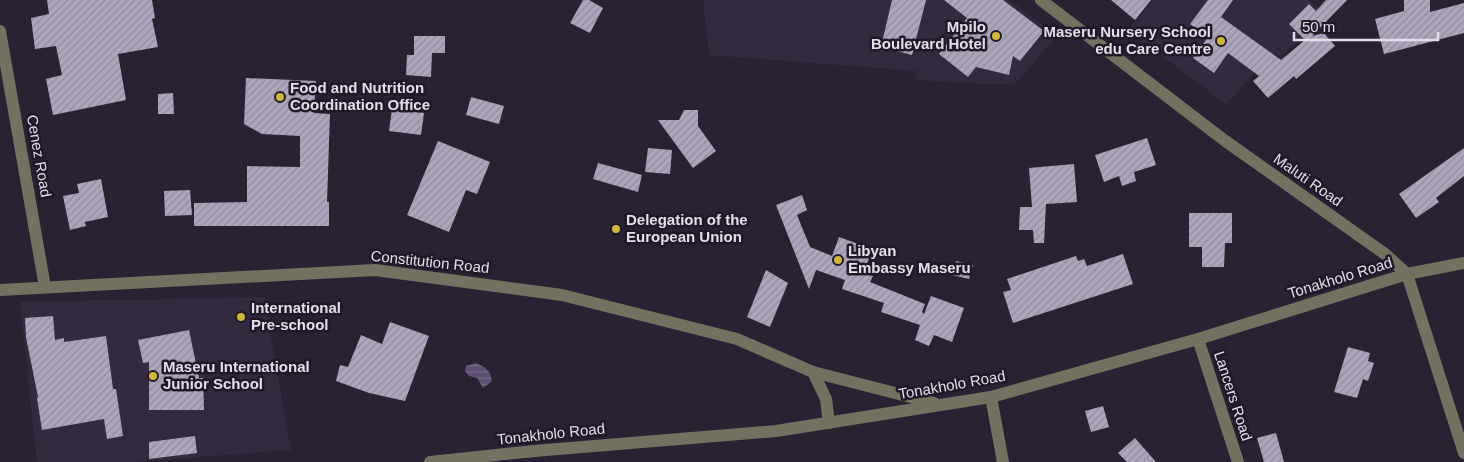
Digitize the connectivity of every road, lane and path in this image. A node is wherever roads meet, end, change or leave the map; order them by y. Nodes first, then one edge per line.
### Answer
1 (1041, 0) edge
2 (0, 31) edge
3 (1464, 263) edge
4 (1407, 274) junction
5 (45, 287) junction
6 (0, 290) edge
7 (1198, 339) junction
8 (813, 372) junction
9 (990, 397) junction
10 (939, 404) junction
11 (830, 423) junction
12 (1464, 453) edge
13 (430, 462) edge
14 (1003, 462) edge
15 (1238, 462) edge

1 - 4 street, Maluti Road
2 - 5 street, Cenez Road
3 - 4 street, Tonakholo Road
4 - 7 street, Tonakholo Road
4 - 12 street
5 - 6 street, Constitution Road
5 - 8 street, Constitution Road
7 - 9 street, Tonakholo Road
7 - 15 street, Lancers Road
8 - 10 street, Constitution Road
8 - 11 street
9 - 10 street, Tonakholo Road
9 - 14 street
10 - 11 street, Tonakholo Road
11 - 13 street, Tonakholo Road

